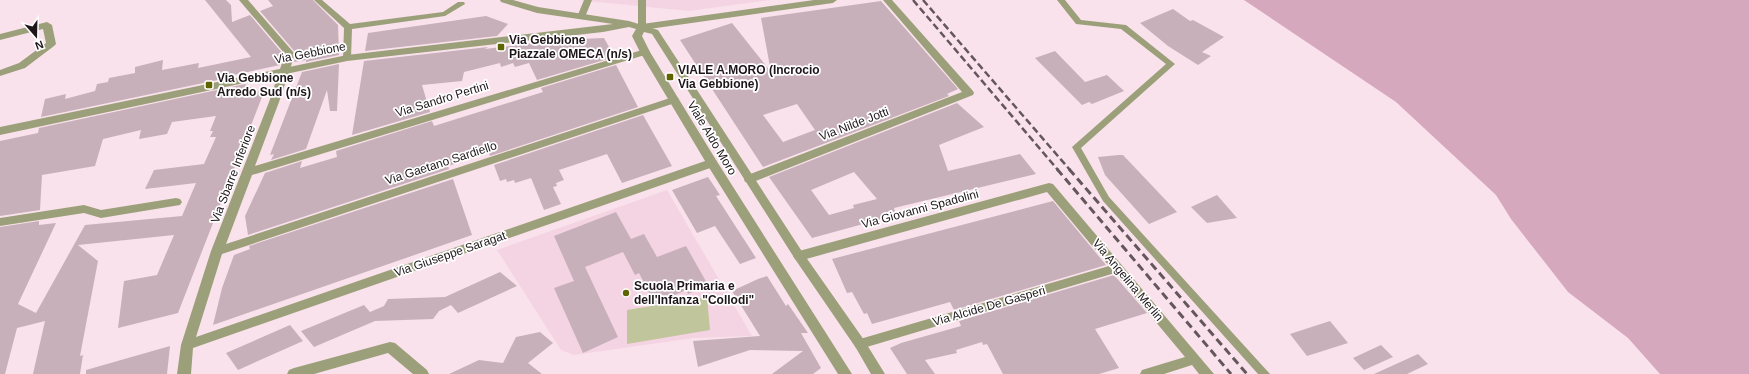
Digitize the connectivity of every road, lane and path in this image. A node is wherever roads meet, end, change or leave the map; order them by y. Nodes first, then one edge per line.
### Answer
1 (243, 0) edge
2 (318, 0) edge
3 (504, 0) edge
4 (588, 0) edge
5 (642, 0) edge
6 (833, 0) edge
7 (887, 0) edge
8 (1061, 0) edge
9 (461, 4) dead end
10 (581, 17) junction
11 (629, 24) junction
12 (348, 27) junction
13 (642, 27) junction
14 (0, 37) edge
15 (644, 52) junction
16 (347, 58) junction
17 (286, 70) junction
18 (0, 73) edge
19 (674, 100) junction
20 (0, 131) edge
21 (712, 163) junction
22 (248, 172) junction
23 (749, 179) junction
24 (1049, 187) joint
25 (176, 202) dead end
26 (0, 222) edge
27 (217, 251) junction
28 (799, 256) junction
29 (1118, 268) junction
30 (860, 344) junction
31 (187, 345) junction
32 (1194, 359) junction
33 (184, 374) edge
34 (294, 374) edge
35 (422, 374) edge
36 (845, 374) edge
37 (878, 374) edge
38 (1147, 374) edge
39 (1207, 374) edge
40 (1265, 374) edge

1 - 17 street, Via Sbarre Inferiore
2 - 12 lane
3 - 10 street
4 - 10 lane
5 - 13 lane
6 - 13 street
7 - 23 street, Via Nilde Jotti
8 - 40 lane
9 - 12 lane
10 - 11 street
11 - 13 street
11 - 16 street, Via Gebbione
12 - 16 lane
13 - 15 street, Viale Aldo Moro
13 - 23 street, Viale Aldo Moro
14 - 18 street
15 - 19 street, Viale Aldo Moro
15 - 22 street, Via Sandro Pertini
16 - 17 street, Via Gebbione
17 - 20 street, Via Gebbione
17 - 22 street, Via Sbarre Inferiore
19 - 21 street, Viale Aldo Moro
19 - 27 street, Via Gaetano Sardiello
21 - 31 street, Via Giuseppe Saragat
21 - 36 street, Viale Aldo Moro
22 - 27 street, Via Sbarre Inferiore
23 - 28 street, Viale Aldo Moro
24 - 28 street, Via Giovanni Spadolini
24 - 29 street, Via Angelina Merlin
25 - 26 street
27 - 31 street, Via Sbarre Inferiore
28 - 30 street, Viale Aldo Moro
29 - 30 street, Via Alcide De Gasperi
29 - 32 street, Via Angelina Merlin
30 - 37 street, Viale Aldo Moro
31 - 33 street, Via Sbarre Inferiore
32 - 38 street
32 - 39 street, Via Angelina Merlin
34 - 35 street

